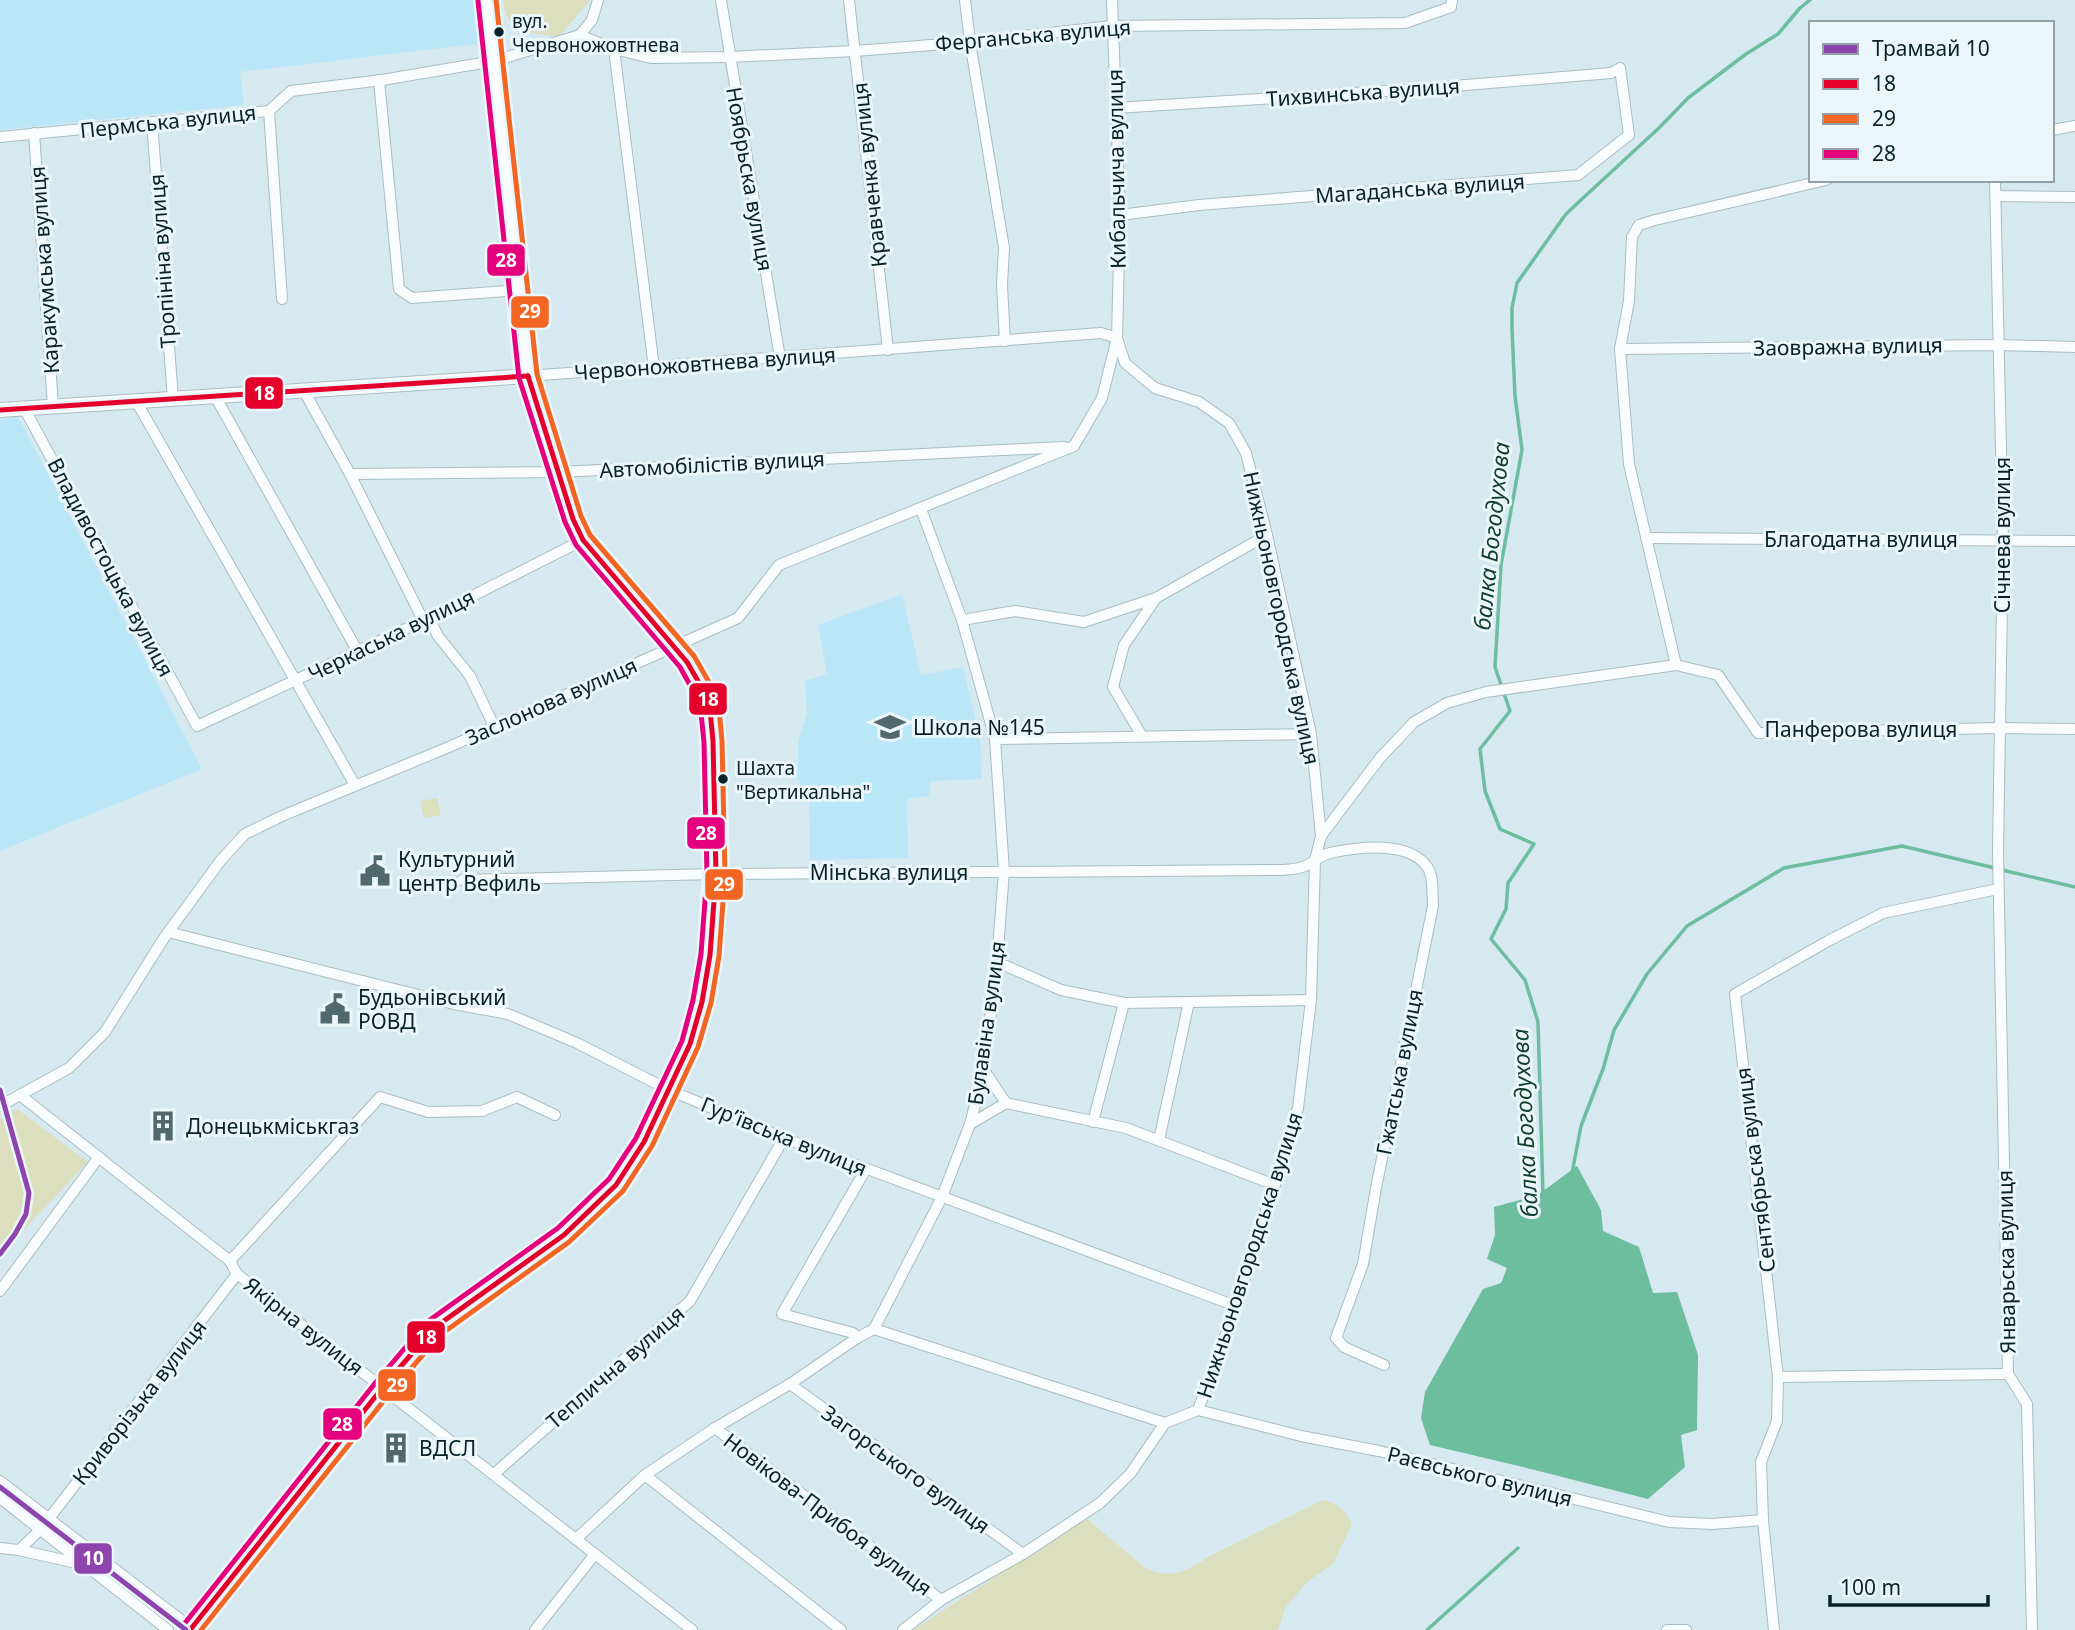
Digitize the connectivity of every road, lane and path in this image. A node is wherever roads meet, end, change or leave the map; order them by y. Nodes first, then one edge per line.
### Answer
1 (487, 0) edge
2 (598, 0) edge
3 (721, 0) edge
4 (849, 0) edge
5 (965, 0) edge
6 (1112, 0) edge
7 (1451, 4) edge
8 (1112, 26) junction
9 (580, 35) junction
10 (970, 42) junction
11 (614, 50) junction
12 (855, 51) junction
13 (729, 57) junction
14 (494, 61) junction
15 (1611, 73) joint
16 (379, 80) junction
17 (1115, 108) junction
18 (269, 111) junction
19 (152, 122) junction
20 (2075, 126) edge
21 (2054, 130) edge
22 (34, 134) junction
23 (0, 137) edge
24 (1818, 182) edge
25 (1995, 182) edge
26 (1996, 196) junction
27 (2075, 197) edge
28 (1119, 215) junction
29 (519, 290) junction
30 (282, 299) dead end
31 (1116, 338) junction
32 (1005, 341) junction
33 (1999, 345) junction
34 (2075, 347) edge
35 (1620, 349) junction
36 (888, 350) junction
37 (780, 358) junction
38 (654, 368) junction
39 (528, 376) junction
40 (304, 391) junction
41 (215, 396) junction
42 (173, 399) junction
43 (136, 401) junction
44 (53, 406) junction
45 (24, 408) junction
46 (0, 410) edge
47 (1074, 446) junction
48 (559, 472) junction
49 (350, 474) junction
50 (921, 509) junction
51 (1267, 536) junction
52 (1648, 538) junction
53 (583, 540) junction
54 (2003, 540) junction
55 (2075, 541) edge
56 (1156, 598) junction
57 (426, 619) junction
58 (962, 620) junction
59 (674, 645) junction
60 (358, 652) junction
61 (1676, 665) junction
62 (295, 681) junction
63 (197, 726) joint
64 (494, 726) junction
65 (2000, 728) junction
66 (2075, 729) edge
67 (1311, 734) junction
68 (1142, 736) junction
69 (995, 738) junction
70 (355, 785) junction
71 (1321, 836) junction
72 (1315, 860) junction
73 (1004, 872) junction
74 (716, 874) junction
75 (462, 880) dead end
76 (1998, 889) junction
77 (168, 932) junction
78 (997, 962) junction
79 (1311, 1000) junction
80 (1189, 1002) junction
81 (1124, 1003) junction
82 (984, 1070) junction
83 (669, 1090) junction
84 (20, 1095) junction
85 (1006, 1103) junction
86 (0, 1106) edge
87 (555, 1115) dead end
88 (1093, 1122) junction
89 (970, 1124) junction
90 (784, 1138) junction
91 (1159, 1140) junction
92 (99, 1157) junction
93 (866, 1169) junction
94 (1275, 1185) junction
95 (942, 1197) junction
96 (230, 1261) junction
97 (237, 1274) junction
98 (0, 1291) edge
99 (1236, 1306) junction
100 (874, 1329) junction
101 (858, 1338) junction
102 (1384, 1365) dead end
103 (2008, 1374) junction
104 (1778, 1377) junction
105 (790, 1384) junction
106 (383, 1388) junction
107 (1198, 1410) junction
108 (1165, 1423) junction
109 (715, 1429) junction
110 (494, 1474) junction
111 (646, 1475) junction
112 (0, 1481) edge
113 (0, 1498) edge
114 (49, 1518) junction
115 (1763, 1520) junction
116 (41, 1529) junction
117 (576, 1539) junction
118 (0, 1548) edge
119 (19, 1550) junction
120 (595, 1554) junction
121 (1023, 1554) junction
122 (87, 1566) junction
123 (941, 1600) junction
124 (192, 1629) edge
125 (168, 1630) edge
126 (535, 1630) edge
127 (692, 1630) edge
128 (841, 1630) edge
129 (903, 1630) edge
130 (1667, 1630) edge
131 (1686, 1630) edge
132 (1774, 1630) edge
133 (2032, 1630) edge

1 - 14 main road
2 - 9 street
3 - 13 street, Ноябрьска вулиця
4 - 12 street, Кравченка вулиця
5 - 10 street
6 - 8 street, Кибальчича вулиця
7 - 8 street, Ферганська вулиця
8 - 10 street, Ферганська вулиця
8 - 17 street, Кибальчича вулиця
9 - 11 street, Ферганська вулиця
9 - 14 street
10 - 12 street, Ферганська вулиця
10 - 32 street
11 - 13 street, Ферганська вулиця
11 - 38 street
12 - 13 street, Ферганська вулиця
12 - 36 street, Кравченка вулиця
13 - 37 street, Ноябрьска вулиця
14 - 16 street, Пермська вулиця
14 - 29 main road
15 - 17 street, Тихвинська вулиця
15 - 28 street, Магаданська вулиця
16 - 18 street, Пермська вулиця
16 - 29 street
17 - 28 street, Кибальчича вулиця
18 - 19 street, Пермська вулиця
18 - 30 street
19 - 22 street, Пермська вулиця
19 - 42 street, Тропініна вулиця
20 - 21 street
22 - 23 street, Пермська вулиця
22 - 44 street, Каракумська вулиця
24 - 35 street
25 - 26 street, Січнева вулиця
26 - 27 street
26 - 33 street, Січнева вулиця
28 - 31 street, Кибальчича вулиця
29 - 39 main road
31 - 32 street, Червоножовтнева вулиця
31 - 47 street
31 - 51 street, Нижньоновгородська вулиця
32 - 36 street, Червоножовтнева вулиця
33 - 34 street, Заовражна вулиця
33 - 35 street, Заовражна вулиця
33 - 54 street, Січнева вулиця
35 - 52 street
36 - 37 street, Червоножовтнева вулиця
37 - 38 street, Червоножовтнева вулиця
38 - 39 street, Червоножовтнева вулиця
39 - 40 main road, Червоножовтнева вулиця
39 - 48 main road
40 - 41 main road, Червоножовтнева вулиця
40 - 49 street
41 - 42 main road, Червоножовтнева вулиця
41 - 60 street
42 - 43 main road, Червоножовтнева вулиця
43 - 44 main road, Червоножовтнева вулиця
43 - 62 street
44 - 45 main road, Червоножовтнева вулиця
45 - 46 main road, Червоножовтнева вулиця
45 - 63 street, Владивостоцька вулиця
47 - 48 street, Автомобілістів вулиця
47 - 50 street, Заслонова вулиця
48 - 49 street, Автомобілістів вулиця
48 - 53 main road
49 - 57 street
50 - 58 street, Булавіна вулиця
50 - 59 street, Заслонова вулиця
51 - 56 street
51 - 67 street, Нижньоновгородська вулиця
52 - 54 street, Благодатна вулиця
52 - 61 street
53 - 57 street, Черкаська вулиця
53 - 59 main road
54 - 55 street, Благодатна вулиця
54 - 65 street, Січнева вулиця
56 - 58 street
56 - 68 street
57 - 60 street, Черкаська вулиця
57 - 64 street
58 - 69 street, Булавіна вулиця
59 - 64 street, Заслонова вулиця
59 - 74 main road
60 - 62 street, Черкаська вулиця
61 - 65 street, Панферова вулиця
61 - 71 street
62 - 63 street, Черкаська вулиця
62 - 70 street
64 - 70 street, Заслонова вулиця
65 - 66 street, Панферова вулиця
65 - 76 street, Січнева вулиця
67 - 68 street
67 - 71 street, Нижньоновгородська вулиця
68 - 69 street
69 - 73 street, Булавіна вулиця
70 - 77 street, Заслонова вулиця
71 - 72 street, Нижньоновгородська вулиця
72 - 73 street, Мінська вулиця
72 - 79 street, Нижньоновгородська вулиця
72 - 102 street, Гжатська вулиця
73 - 74 street, Мінська вулиця
73 - 78 street, Булавіна вулиця
74 - 75 street, Мінська вулиця
74 - 83 main road
76 - 103 street, Январьска вулиця
76 - 104 street, Сентябрьска вулиця
77 - 83 street, Гур’ївська вулиця
77 - 84 street, Заслонова вулиця
78 - 81 street
78 - 82 street, Булавіна вулиця
79 - 80 street
79 - 94 street, Нижньоновгородська вулиця
80 - 81 street
80 - 91 street
81 - 88 street
82 - 85 street
82 - 89 street, Булавіна вулиця
83 - 90 street, Гур’ївська вулиця
83 - 106 main road
84 - 86 street, Заслонова вулиця
84 - 92 street, Якірна вулиця
85 - 88 street
85 - 89 street
87 - 96 street
88 - 91 street
89 - 95 street, Булавіна вулиця
90 - 93 street, Гур’ївська вулиця
90 - 110 street, Теплична вулиця
91 - 94 street
92 - 96 street, Якірна вулиця
92 - 98 street
93 - 95 street, Гур’ївська вулиця
93 - 101 street
94 - 99 street, Нижньоновгородська вулиця
95 - 99 street, Гур’ївська вулиця
95 - 100 street, Булавіна вулиця
96 - 97 street, Якірна вулиця
97 - 106 street, Якірна вулиця
97 - 114 street, Криворізька вулиця
99 - 107 street, Нижньоновгородська вулиця
100 - 101 street
100 - 108 street
101 - 105 street
103 - 104 street
103 - 133 street, Январьска вулиця
104 - 115 street, Сентябрьска вулиця
105 - 109 street
105 - 121 street, Загорського вулиця
106 - 110 street, Якірна вулиця
106 - 124 main road
107 - 108 street
107 - 115 street, Раєвського вулиця
108 - 121 street
109 - 111 street
109 - 123 street, Новікова-Прибоя вулиця
110 - 117 street, Якірна вулиця
111 - 117 street
111 - 128 street
112 - 114 street
113 - 116 street
114 - 116 street, Криворізька вулиця
114 - 124 street
115 - 132 street, Сентябрьска вулиця
116 - 119 street, Криворізька вулиця
116 - 122 street
117 - 120 street, Якірна вулиця
118 - 119 street
119 - 122 street
120 - 126 street
120 - 127 street, Якірна вулиця
121 - 123 street
122 - 125 street
123 - 129 street
130 - 131 street

